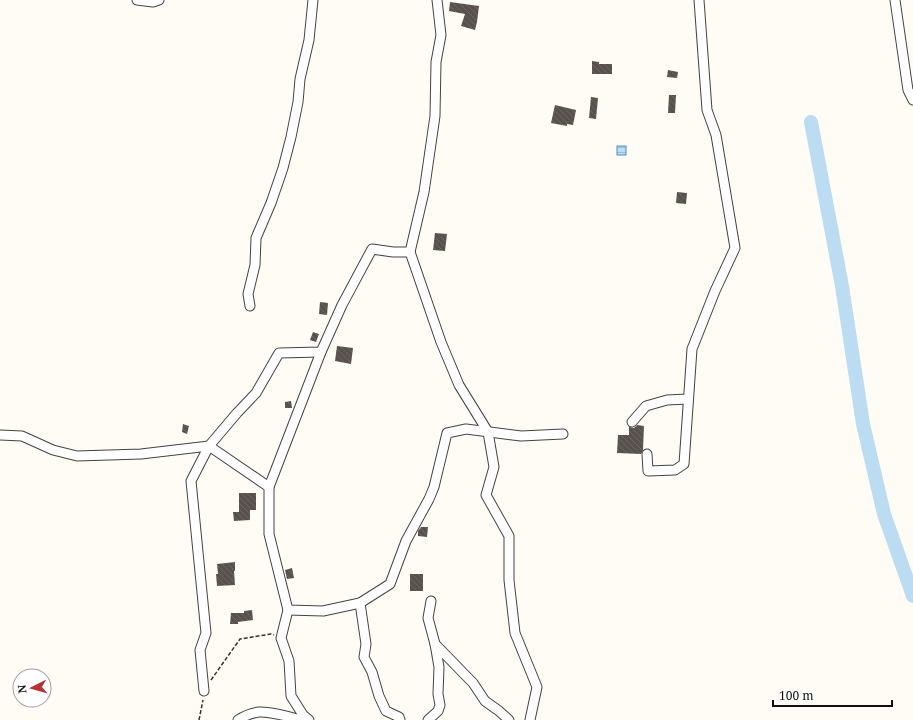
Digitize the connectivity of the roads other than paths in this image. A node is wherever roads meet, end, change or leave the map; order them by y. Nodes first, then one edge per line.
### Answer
1 (137, 0) edge
2 (159, 0) edge
3 (313, 0) edge
4 (437, 0) edge
5 (699, 0) edge
6 (895, 0) edge
7 (913, 100) edge
8 (410, 252) junction
9 (250, 306) dead end
10 (321, 352) junction
11 (688, 399) junction
12 (632, 422) dead end
13 (488, 432) junction
14 (563, 434) dead end
15 (0, 435) edge
16 (208, 446) junction
17 (647, 454) dead end
18 (269, 487) junction
19 (431, 601) dead end
20 (360, 603) junction
21 (288, 610) junction
22 (435, 644) junction
23 (204, 691) road end
24 (238, 720) edge
25 (301, 720) edge
26 (308, 720) edge
27 (400, 720) edge
28 (428, 720) edge
29 (509, 720) edge
30 (530, 720) edge

1 - 2 street
3 - 9 street
4 - 8 street
5 - 11 street
6 - 7 street
8 - 10 street
8 - 13 street
10 - 16 street
10 - 18 street
11 - 12 street
11 - 17 street
13 - 14 street
13 - 20 street
13 - 30 street
15 - 16 street
16 - 18 street
16 - 23 street
18 - 21 street
19 - 22 street
20 - 21 street
20 - 27 street
21 - 26 street
22 - 28 street
22 - 29 street
24 - 25 street

